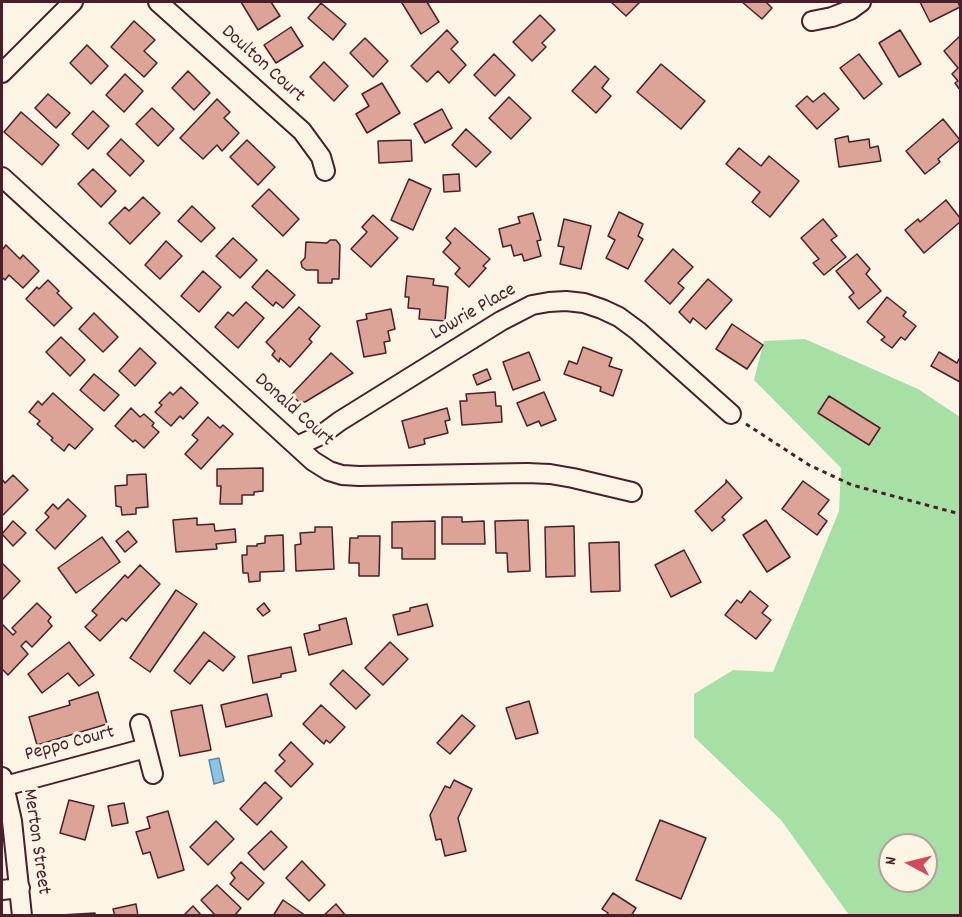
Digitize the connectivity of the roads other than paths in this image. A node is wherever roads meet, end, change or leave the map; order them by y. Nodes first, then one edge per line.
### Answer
1 (73, 2) edge
2 (158, 2) edge
3 (861, 2) edge
4 (812, 21) dead end
5 (2, 73) edge
6 (325, 171) dead end
7 (2, 177) edge
8 (731, 414) road end
9 (297, 446) junction
10 (632, 492) dead end
11 (140, 724) dead end
12 (146, 748) junction
13 (153, 774) dead end
14 (3, 780) edge
15 (11, 889) edge
16 (22, 915) edge

1 - 5 street
2 - 6 street, Doulton Court
3 - 4 street
7 - 9 street, Donald Court
8 - 9 street, Lowrie Place
9 - 10 street, Donald Court
11 - 12 street, Peppo Court
12 - 13 street, Peppo Court
12 - 14 street, Peppo Court
14 - 15 street, Merton Street
15 - 16 street, Merton Street

